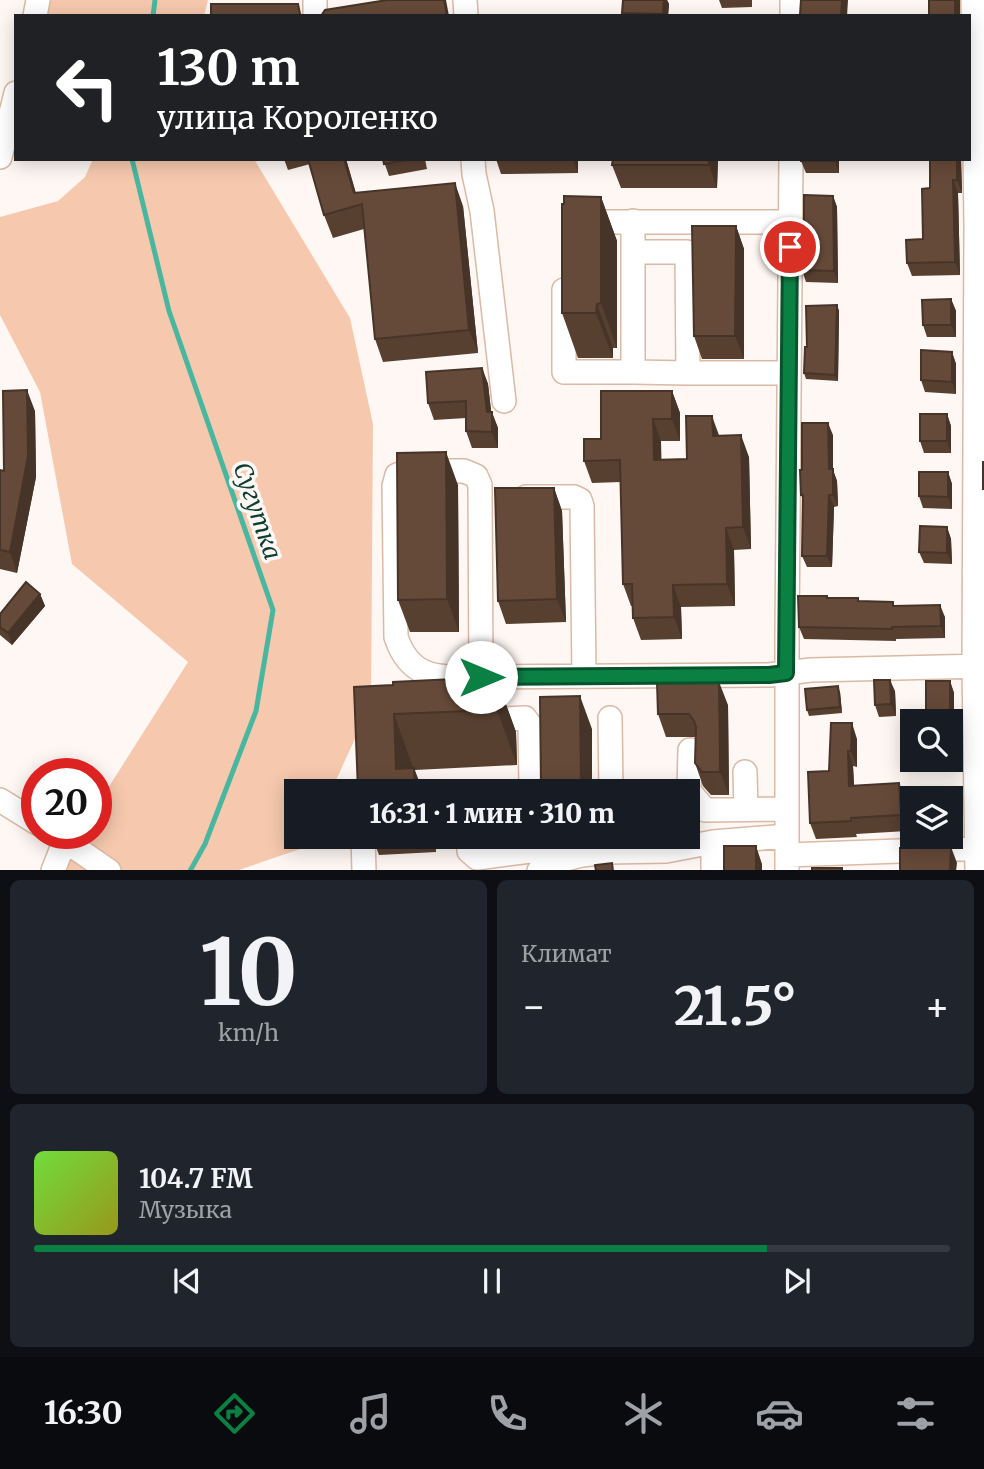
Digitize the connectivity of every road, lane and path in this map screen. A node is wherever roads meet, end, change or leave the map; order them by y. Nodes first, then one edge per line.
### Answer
1 (973, 0) edge
2 (979, 96) edge
3 (14, 101) edge
4 (0, 157) edge
5 (473, 161) edge
6 (791, 161) edge
7 (633, 221) junction
8 (790, 222) junction
9 (980, 227) edge
10 (564, 236) edge
11 (633, 252) junction
12 (564, 263) edge
13 (633, 372) junction
14 (688, 373) junction
15 (789, 373) junction
16 (504, 401) dead end
17 (481, 497) junction
18 (979, 666) edge
19 (786, 673) junction
20 (584, 676) junction
21 (481, 677) junction
22 (610, 718) dead end
23 (463, 720) edge
24 (690, 750) dead end
25 (746, 772) dead end
26 (531, 779) edge
27 (611, 779) edge
28 (688, 779) edge
29 (0, 800) edge
30 (700, 805) edge
31 (787, 809) junction
32 (746, 810) junction
33 (21, 812) edge
34 (713, 842) junction
35 (700, 844) edge
36 (57, 849) edge
37 (78, 849) edge
38 (363, 849) edge
39 (469, 849) edge
40 (599, 849) edge
41 (649, 849) edge
42 (676, 849) edge
43 (787, 854) edge
44 (979, 855) edge
45 (577, 862) edge
46 (53, 870) edge
47 (109, 870) edge
48 (364, 870) edge
49 (539, 870) edge
50 (713, 870) edge

1 - 2 street
2 - 9 street
3 - 4 street
5 - 16 street
6 - 8 street
7 - 8 street
7 - 10 street
7 - 11 street
8 - 15 street
9 - 18 street
11 - 13 street
11 - 14 street
12 - 13 street
13 - 14 street
14 - 15 street
15 - 19 street
17 - 20 street
17 - 21 street
17 - 21 street
18 - 19 street
18 - 44 street
19 - 20 street
19 - 31 street
20 - 21 street
22 - 27 street
23 - 26 street
24 - 28 street
25 - 32 street
29 - 33 street
30 - 32 street
31 - 32 street
31 - 43 street
34 - 35 street
34 - 43 street
34 - 50 street
36 - 46 street
37 - 47 street
38 - 48 street
39 - 45 street
40 - 45 street
41 - 42 street
43 - 44 street
45 - 49 street

